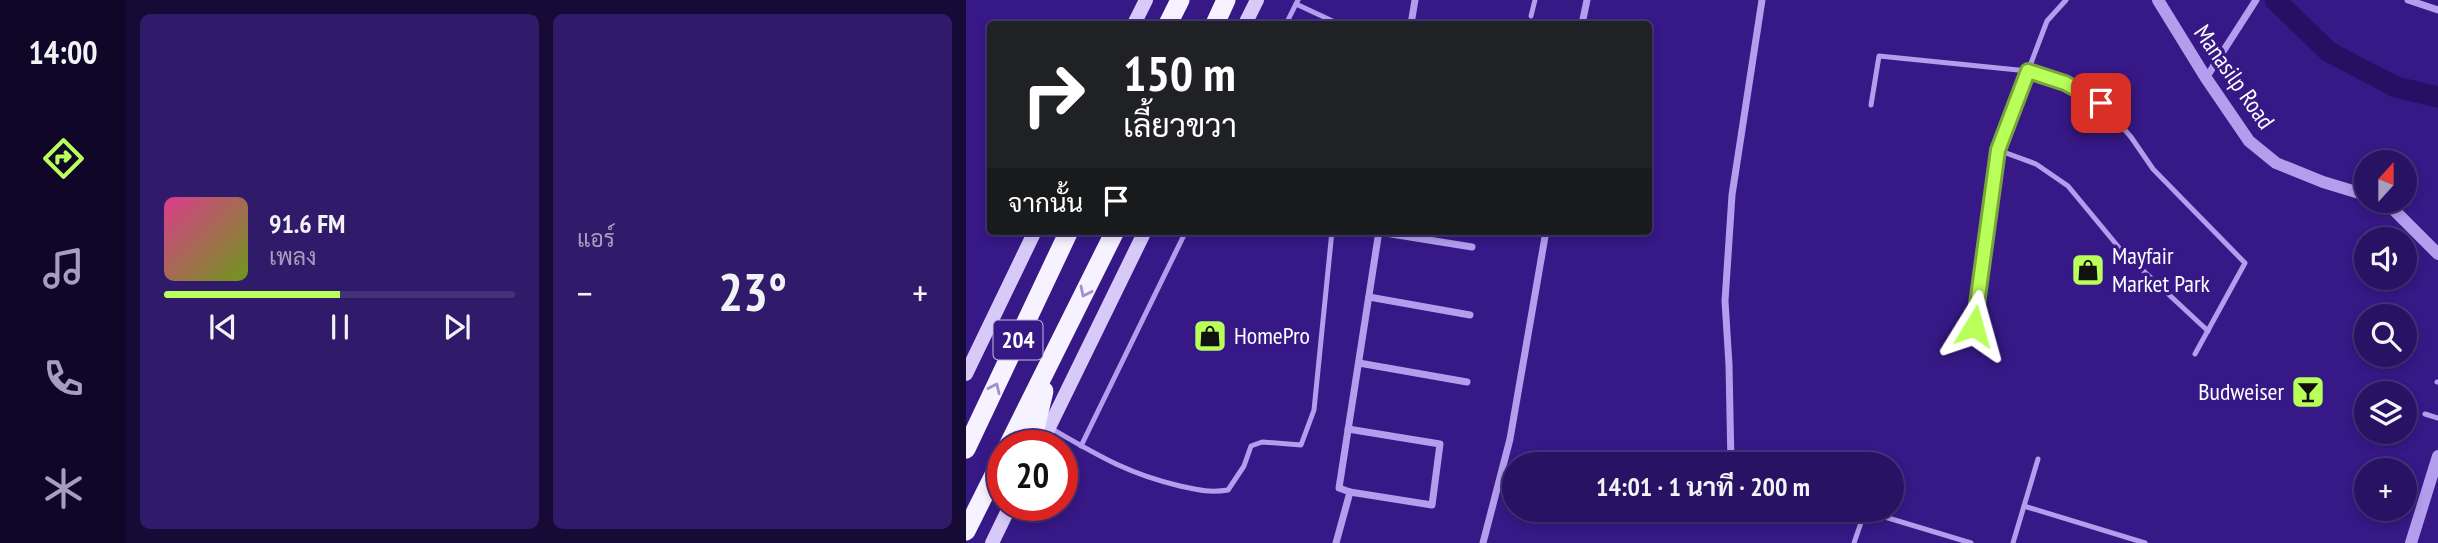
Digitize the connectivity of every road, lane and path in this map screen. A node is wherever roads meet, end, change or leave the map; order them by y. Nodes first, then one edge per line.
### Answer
1 (1146, 0) edge
2 (1226, 0) edge
3 (1256, 0) edge
4 (1415, 0) edge
5 (1535, 0) edge
6 (1587, 0) edge
7 (1762, 0) edge
8 (2066, 0) edge
9 (2158, 0) edge
10 (2256, 0) edge
11 (2408, 0) edge
12 (1297, 2) edge
13 (2438, 10) edge
14 (1531, 16) dead end
15 (1136, 21) edge
16 (1216, 21) edge
17 (1246, 21) edge
18 (1288, 21) edge
19 (1322, 21) edge
20 (1412, 21) edge
21 (1583, 21) edge
22 (2028, 71) junction
23 (2206, 78) junction
24 (1871, 105) dead end
25 (1998, 150) junction
26 (2354, 191) edge
27 (2398, 214) edge
28 (1033, 235) edge
29 (1067, 235) edge
30 (1113, 235) edge
31 (1143, 235) edge
32 (1184, 235) edge
33 (1332, 235) edge
34 (1379, 235) edge
35 (1398, 235) edge
36 (1545, 235) edge
37 (1472, 247) dead end
38 (2438, 254) edge
39 (1369, 297) junction
40 (1470, 315) dead end
41 (1974, 326) dead end
42 (2208, 331) junction
43 (2195, 354) dead end
44 (1053, 356) junction
45 (1359, 363) junction
46 (966, 374) edge
47 (1467, 382) dead end
48 (2425, 414) dead end
49 (2438, 418) edge
50 (1049, 427) junction
51 (1349, 429) junction
52 (1016, 430) edge
53 (1035, 430) edge
54 (1048, 430) edge
55 (1081, 446) junction
56 (966, 449) edge
57 (1731, 452) edge
58 (2438, 456) edge
59 (2038, 459) dead end
60 (987, 489) edge
61 (1350, 492) junction
62 (2024, 506) junction
63 (1003, 521) edge
64 (966, 531) edge
65 (992, 543) edge
66 (1336, 543) edge
67 (1483, 543) edge
68 (1854, 543) edge
69 (1971, 543) edge
70 (2013, 543) edge
71 (2145, 543) edge
72 (2411, 543) edge

1 - 15 main road
2 - 16 highway
3 - 17 main road
4 - 20 street
5 - 14 lane
6 - 21 street
7 - 57 street
8 - 22 lane
9 - 23 street, Manasilp Road
10 - 23 street
11 - 13 street
12 - 18 lane
12 - 19 lane
22 - 24 lane
22 - 25 lane
22 - 42 lane
23 - 26 street, Manasilp Road
25 - 41 lane
25 - 42 lane
27 - 38 street
28 - 46 main road
56 -> 29 highway, 204
30 -> 44 highway, 204
31 - 50 main road
32 - 55 lane
33 - 55 lane
34 - 39 street
35 - 37 street
36 - 67 street
39 - 40 street
39 - 45 street
42 - 43 lane
44 - 52 highway, 204
44 - 53 highway
45 - 47 street
45 - 51 street
48 - 49 lane
50 - 54 main road
50 - 55 lane
51 - 61 street
51 - 61 street
58 - 72 street
59 - 62 lane
60 - 64 highway
61 - 66 street
62 - 70 lane
62 - 71 lane
63 - 65 main road
68 - 69 lane

